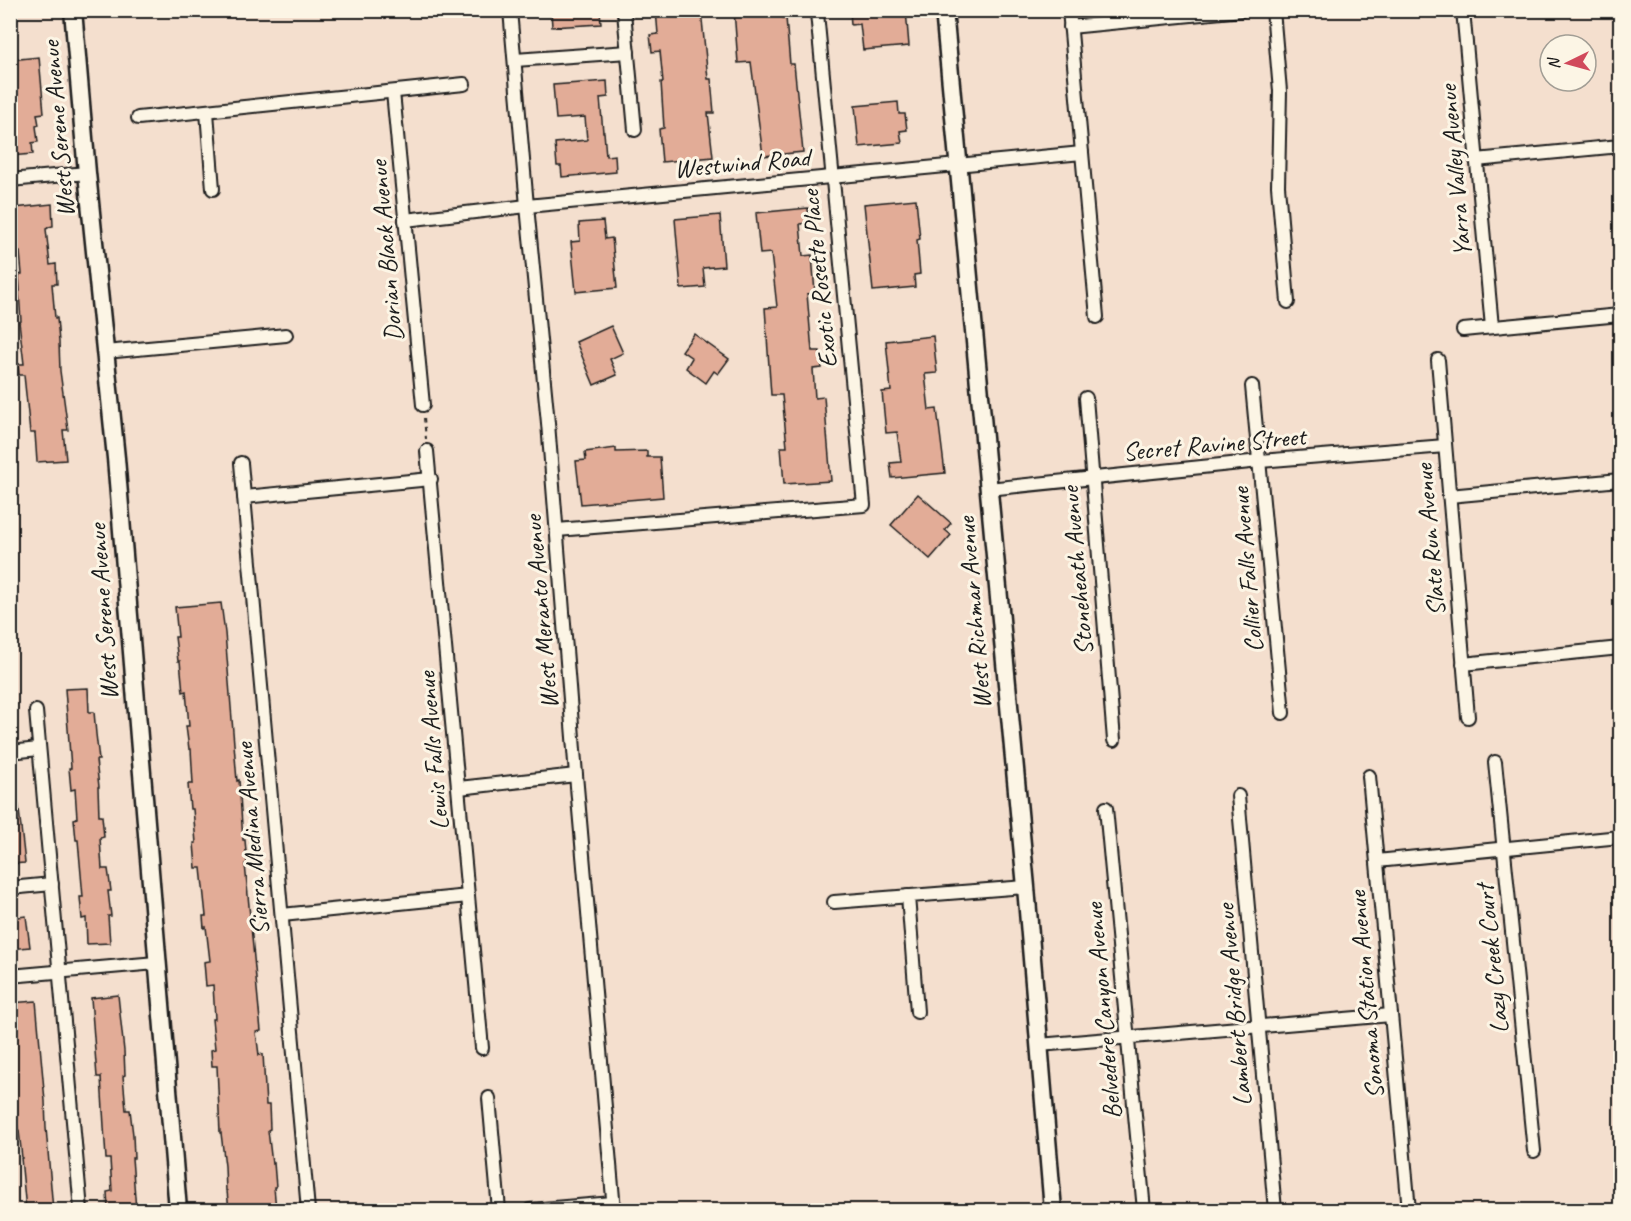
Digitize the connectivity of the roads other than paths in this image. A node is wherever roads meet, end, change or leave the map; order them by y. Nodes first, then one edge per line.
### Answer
1 (73, 10) edge
2 (510, 10) edge
3 (944, 10) edge
4 (1069, 10) edge
5 (1242, 10) edge
6 (1273, 10) edge
7 (1463, 10) edge
8 (624, 12) dead end
9 (817, 13) dead end
10 (1070, 27) junction
11 (628, 52) junction
12 (515, 60) junction
13 (464, 84) dead end
14 (393, 92) junction
15 (207, 112) junction
16 (138, 118) dead end
17 (635, 130) dead end
18 (1620, 146) edge
19 (1082, 153) junction
20 (1476, 160) junction
21 (958, 164) junction
22 (87, 173) junction
23 (832, 177) junction
24 (10, 180) edge
25 (213, 189) dead end
26 (527, 206) junction
27 (405, 220) junction
28 (1288, 302) dead end
29 (1620, 315) edge
30 (1097, 317) dead end
31 (1492, 327) junction
32 (1462, 330) dead end
33 (286, 335) dead end
34 (105, 352) junction
35 (1438, 360) dead end
36 (1252, 386) dead end
37 (1086, 398) dead end
38 (423, 405) road end
39 (1445, 446) junction
40 (427, 450) road end
41 (1260, 461) junction
42 (241, 463) dead end
43 (1092, 478) junction
44 (430, 479) junction
45 (1620, 480) edge
46 (988, 489) junction
47 (244, 496) junction
48 (1449, 496) junction
49 (557, 530) junction
50 (1620, 648) edge
51 (1463, 664) junction
52 (36, 711) dead end
53 (1283, 713) dead end
54 (1468, 717) dead end
55 (1114, 740) dead end
56 (39, 749) junction
57 (10, 752) edge
58 (1495, 762) dead end
59 (576, 775) junction
60 (1369, 776) dead end
61 (459, 788) junction
62 (1238, 796) dead end
63 (1106, 808) dead end
64 (1620, 837) edge
65 (1504, 849) junction
66 (1377, 861) junction
67 (51, 884) junction
68 (1026, 887) junction
69 (10, 888) edge
70 (468, 896) junction
71 (908, 896) junction
72 (834, 902) dead end
73 (282, 915) junction
74 (156, 963) junction
75 (59, 972) junction
76 (10, 976) edge
77 (917, 1012) dead end
78 (1391, 1015) junction
79 (1259, 1026) junction
80 (1128, 1037) junction
81 (1039, 1045) junction
82 (482, 1048) dead end
83 (489, 1098) dead end
84 (1534, 1151) dead end
85 (614, 1207) edge
86 (81, 1210) edge
87 (178, 1210) edge
88 (308, 1210) edge
89 (499, 1210) edge
90 (530, 1210) edge
91 (1053, 1210) edge
92 (1144, 1210) edge
93 (1275, 1210) edge
94 (1409, 1210) edge

1 - 22 street, West Serene Avenue
2 - 12 street, West Meranto Avenue
3 - 21 street, West Richmar Avenue
4 - 10 street
5 - 10 street
6 - 28 street
7 - 20 street, Yarra Valley Avenue
8 - 11 street
9 - 23 street, Exotic Rosette Place
10 - 19 street
11 - 12 street
11 - 17 street
12 - 26 street, West Meranto Avenue
13 - 14 street
14 - 15 street
14 - 27 street, Dorian Black Avenue
15 - 16 street
15 - 25 street
18 - 20 street
19 - 21 street, Westwind Road
19 - 30 street
20 - 31 street, Yarra Valley Avenue
21 - 23 street, Westwind Road
21 - 46 street, West Richmar Avenue
22 - 24 street
22 - 34 street, West Serene Avenue
23 - 26 street, Westwind Road
23 - 49 street, Exotic Rosette Place
26 - 27 street, Westwind Road
26 - 49 street, West Meranto Avenue
27 - 38 street, Dorian Black Avenue
29 - 31 street
31 - 32 street
33 - 34 street
34 - 74 street, West Serene Avenue
35 - 39 street, Slate Run Avenue
36 - 41 street, Collier Falls Avenue
37 - 43 street, Stoneheath Avenue
39 - 41 street, Secret Ravine Street
39 - 48 street, Slate Run Avenue
40 - 44 street, Lewis Falls Avenue
41 - 43 street, Secret Ravine Street
41 - 53 street, Collier Falls Avenue
42 - 47 street, Sierra Medina Avenue
43 - 46 street, Secret Ravine Street
43 - 55 street, Stoneheath Avenue
44 - 47 street
44 - 61 street, Lewis Falls Avenue
45 - 48 street
46 - 68 street, West Richmar Avenue
47 - 73 street, Sierra Medina Avenue
48 - 51 street, Slate Run Avenue
49 - 59 street, West Meranto Avenue
50 - 51 street
51 - 54 street, Slate Run Avenue
52 - 56 street
56 - 57 street
56 - 67 street
58 - 65 street, Lazy Creek Court
59 - 61 street
59 - 85 street, West Meranto Avenue
60 - 66 street, Sonoma Station Avenue
61 - 70 street, Lewis Falls Avenue
62 - 79 street, Lambert Bridge Avenue
63 - 80 street, Belvedere Canyon Avenue
64 - 65 street
65 - 66 street
65 - 84 street, Lazy Creek Court
66 - 78 street, Sonoma Station Avenue
67 - 69 street
67 - 75 street
68 - 71 street
68 - 81 street, West Richmar Avenue
70 - 73 street
70 - 82 street, Lewis Falls Avenue
71 - 72 street
71 - 77 street
73 - 88 street, Sierra Medina Avenue
74 - 75 street
74 - 87 street, West Serene Avenue
75 - 76 street
75 - 86 street
78 - 79 street
78 - 94 street, Sonoma Station Avenue
79 - 80 street
79 - 93 street, Lambert Bridge Avenue
80 - 81 street
80 - 92 street, Belvedere Canyon Avenue
81 - 91 street, West Richmar Avenue
83 - 89 street
85 - 90 street

